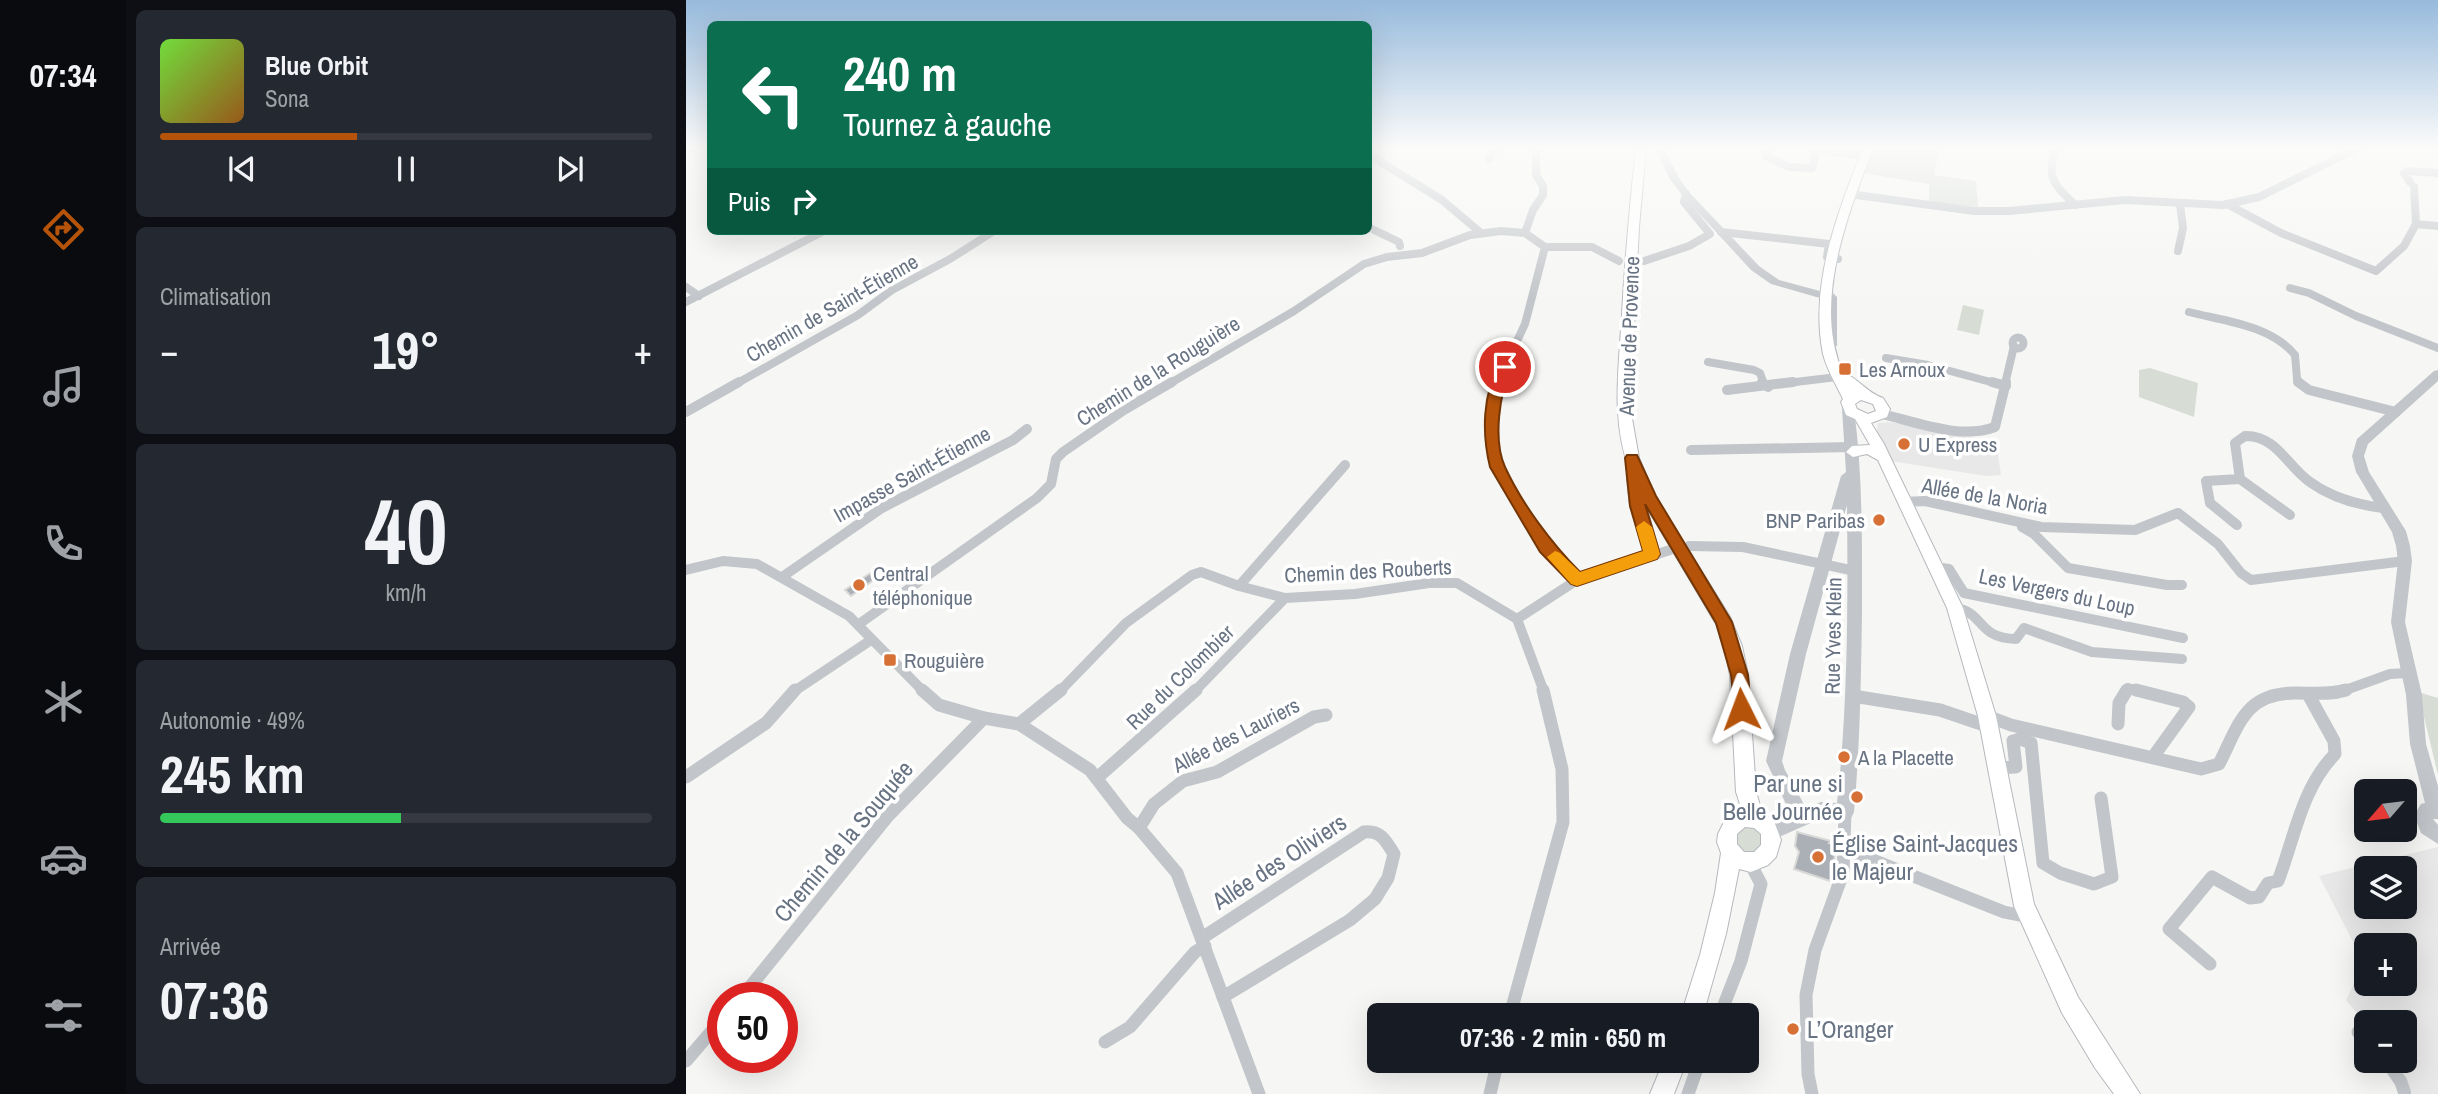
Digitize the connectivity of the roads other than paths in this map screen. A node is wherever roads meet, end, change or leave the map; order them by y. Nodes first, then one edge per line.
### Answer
1 (1440, 199) edge
2 (1540, 199) edge
3 (1636, 199) edge
4 (1685, 199) edge
5 (1691, 199) edge
6 (1848, 199) edge
7 (1888, 199) edge
8 (2069, 199) edge
9 (2252, 199) edge
10 (2414, 199) edge
11 (2180, 204) junction
12 (2227, 204) junction
13 (2075, 205) junction
14 (2416, 224) junction
15 (2438, 226) edge
16 (1372, 229) edge
17 (1721, 232) junction
18 (1481, 233) junction
19 (1525, 233) junction
20 (816, 235) edge
21 (988, 235) edge
22 (1545, 247) junction
23 (1401, 250) junction
24 (2178, 251) dead end
25 (1619, 261) dead end
26 (1644, 261) dead end
27 (1836, 263) junction
28 (686, 287) edge
29 (2290, 288) dead end
30 (1829, 295) junction
31 (699, 296) junction
32 (686, 302) edge
33 (2189, 312) dead end
34 (2014, 346) dead end
35 (2438, 348) edge
36 (1835, 351) junction
37 (1886, 358) dead end
38 (1708, 362) dead end
39 (2438, 374) edge
40 (1837, 377) junction
41 (2006, 386) junction
42 (1768, 387) junction
43 (1727, 390) dead end
44 (1866, 395) junction
45 (686, 412) edge
46 (2396, 412) junction
47 (1861, 414) junction
48 (1027, 429) dead end
49 (1691, 450) dead end
50 (1853, 453) junction
51 (1882, 457) junction
52 (1632, 458) junction
53 (1345, 465) dead end
54 (2240, 479) junction
55 (1848, 499) junction
56 (1904, 502) junction
57 (2383, 508) junction
58 (2290, 515) dead end
59 (2014, 522) junction
60 (2237, 525) dead end
61 (1689, 546) dead end
62 (1670, 550) dead end
63 (1652, 554) junction
64 (2405, 561) junction
65 (1823, 565) junction
66 (1935, 567) junction
67 (686, 570) edge
68 (1855, 571) junction
69 (782, 577) junction
70 (1577, 580) junction
71 (2182, 585) dead end
72 (1240, 586) junction
73 (1285, 598) junction
74 (1955, 608) junction
75 (1517, 619) junction
76 (859, 624) junction
77 (2183, 638) dead end
78 (872, 640) junction
79 (2182, 659) dead end
80 (2408, 673) junction
81 (2308, 694) junction
82 (1853, 696) junction
83 (1326, 715) dead end
84 (984, 718) junction
85 (1988, 722) junction
86 (1020, 724) junction
87 (2118, 724) dead end
88 (2152, 757) junction
89 (1998, 768) junction
90 (686, 777) edge
91 (1097, 778) junction
92 (2101, 798) dead end
93 (2437, 810) edge
94 (1845, 812) junction
95 (1800, 818) junction
96 (1745, 820) junction
97 (1139, 828) junction
98 (1770, 833) junction
99 (2438, 836) edge
100 (1845, 849) junction
101 (1742, 858) junction
102 (2029, 917) junction
103 (1203, 942) junction
104 (2210, 964) dead end
105 (754, 982) edge
106 (1223, 997) junction
107 (1513, 1003) edge
108 (1696, 1003) edge
109 (1725, 1003) edge
110 (707, 1037) edge
111 (1105, 1042) dead end
112 (686, 1061) edge
113 (1495, 1073) edge
114 (1671, 1073) edge
115 (1695, 1073) edge
116 (2395, 1073) edge
117 (1259, 1094) edge
118 (1490, 1094) edge
119 (1662, 1094) edge
120 (1688, 1094) edge
121 (1812, 1094) edge
122 (2128, 1094) edge
123 (2405, 1094) edge

1 - 18 street
2 - 19 street
3 - 52 main road, Avenue de Provence
4 - 26 street
5 - 17 street
6 - 27 main road
7 - 13 street
8 - 13 street
9 - 12 street
10 - 14 street
11 - 12 street
11 - 13 street
11 - 24 street
12 - 14 street
14 - 15 street
16 - 23 street
17 - 27 street
17 - 30 street
18 - 19 street, Chemin de la Rouguière
18 - 23 street, Chemin de la Rouguière
19 - 22 street
20 - 31 street
21 - 45 street, Chemin de Saint-Étienne
22 - 25 street
22 - 70 street
23 - 76 street, Chemin de la Rouguière
27 - 30 main road
27 - 36 main road
28 - 31 street
29 - 35 street
30 - 36 street
30 - 40 main road
31 - 32 street
33 - 46 street
34 - 41 street
36 - 44 main road
37 - 41 street
38 - 42 street
39 - 46 street
40 - 42 street
40 - 47 main road
41 - 47 street
42 - 43 street
44 - 47 main road
44 - 47 main road
46 - 57 street
47 - 50 street
47 - 51 main road
48 - 69 street, Impasse Saint-Étienne
49 - 50 street
50 - 51 main road
50 - 55 street
51 - 56 main road
52 - 63 main road
52 - 96 main road, Avenue de Provence
53 - 72 street
54 - 57 street
54 - 58 street
54 - 60 street
55 - 65 street
55 - 68 street, Rue Yves Klein
56 - 59 street, Allée de la Noria
56 - 66 main road
57 - 64 street
59 - 64 street, Allée de la Noria
59 - 71 street
61 - 65 street
62 - 63 street
63 - 70 street
64 - 80 street
65 - 68 street
65 - 95 street
66 - 74 main road
66 - 77 street, Les Vergers du Loup
67 - 69 street
68 - 82 street, Rue Yves Klein
69 - 76 street
70 - 75 street
72 - 73 street, Chemin des Rouberts
72 - 86 street, Chemin des Rouberts
73 - 75 street, Chemin des Rouberts
73 - 91 street, Rue du Colombier
74 - 79 street
74 - 85 main road
75 - 107 street
76 - 78 street
78 - 84 street
78 - 90 street
80 - 81 street
80 - 93 street
81 - 88 street
81 - 104 street
82 - 85 street
82 - 94 street, Rue Yves Klein
83 - 97 street, Allée des Lauriers
84 - 86 street
84 - 105 street, Chemin de la Souquée
85 - 88 street
85 - 89 main road
86 - 91 street
87 - 88 street
89 - 92 street
89 - 102 main road
91 - 97 street
93 - 99 street
94 - 95 street
94 - 100 street
95 - 98 street
96 - 98 main road
96 - 101 main road
97 - 103 street
98 - 101 main road
100 - 102 street
100 - 121 street
101 - 108 main road
101 - 109 street
102 - 122 main road
103 - 106 street
103 - 106 street, Allée des Oliviers
103 - 111 street
106 - 117 street
110 - 112 street
113 - 118 street
114 - 119 main road
115 - 120 street
116 - 123 street

